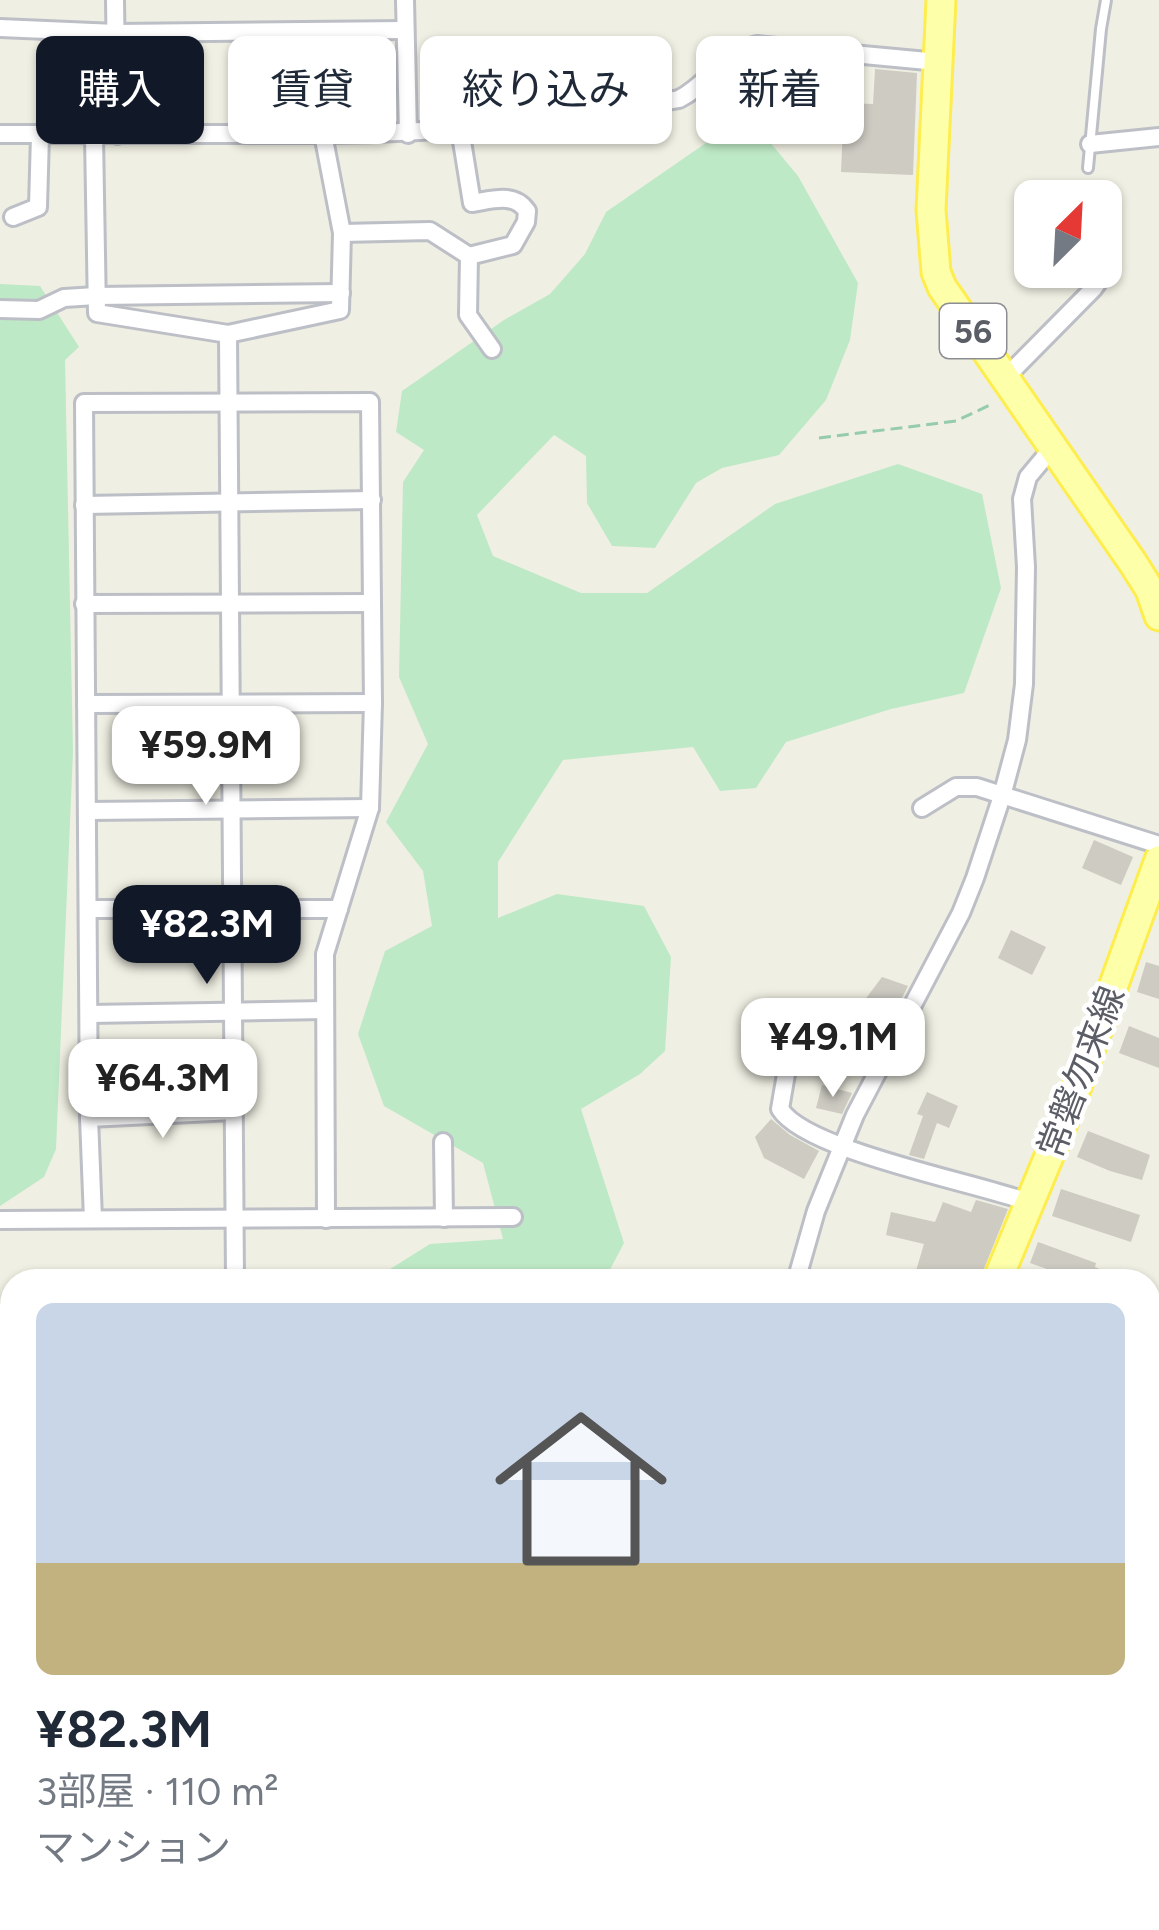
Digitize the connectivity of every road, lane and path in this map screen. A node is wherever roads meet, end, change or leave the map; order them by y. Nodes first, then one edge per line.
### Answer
1 (116, 0) edge
2 (405, 0) edge
3 (941, 0) edge
4 (1106, 0) edge
5 (0, 28) edge
6 (405, 30) junction
7 (116, 33) junction
8 (116, 36) edge
9 (938, 62) junction
10 (672, 100) edge
11 (420, 133) edge
12 (0, 134) edge
13 (396, 134) edge
14 (408, 134) junction
15 (36, 135) edge
16 (1159, 137) edge
17 (40, 144) edge
18 (94, 144) edge
19 (325, 144) edge
20 (462, 144) edge
21 (1090, 144) junction
22 (1088, 168) dead end
23 (13, 217) dead end
24 (342, 232) junction
25 (470, 256) junction
26 (1094, 288) edge
27 (341, 292) junction
28 (96, 296) junction
29 (0, 309) edge
30 (228, 334) junction
31 (492, 350) dead end
32 (1009, 383) junction
33 (229, 402) junction
34 (819, 438) dead end
35 (1053, 447) junction
36 (372, 500) junction
37 (230, 501) junction
38 (84, 505) junction
39 (370, 603) junction
40 (84, 604) junction
41 (230, 604) junction
42 (1159, 616) edge
43 (86, 704) junction
44 (373, 704) junction
45 (231, 705) junction
46 (1002, 796) junction
47 (232, 808) junction
48 (370, 808) junction
49 (922, 808) dead end
50 (88, 811) junction
51 (1158, 859) edge
52 (89, 909) junction
53 (233, 909) junction
54 (339, 909) junction
55 (325, 1010) junction
56 (233, 1013) junction
57 (89, 1014) junction
58 (790, 1051) dead end
59 (234, 1112) junction
60 (88, 1118) junction
61 (443, 1142) dead end
62 (841, 1148) junction
63 (1031, 1203) junction
64 (513, 1217) dead end
65 (444, 1218) junction
66 (93, 1219) junction
67 (326, 1219) junction
68 (0, 1220) edge
69 (235, 1220) junction
70 (236, 1269) edge
71 (799, 1269) edge
72 (1002, 1269) edge

1 - 7 street
2 - 6 street
3 - 9 main road, 56
4 - 21 lane
5 - 7 street
6 - 7 street
6 - 14 street
7 - 8 street
9 - 10 street
9 - 32 main road, 56
11 - 14 street
12 - 15 street
13 - 14 street
16 - 21 street
17 - 23 street
18 - 28 street
19 - 24 street
20 - 25 street
21 - 22 lane
24 - 25 street
24 - 27 street
25 - 31 street
26 - 32 street
27 - 28 street
27 - 30 street
28 - 29 street
28 - 30 street
30 - 33 street
32 - 34 path
32 - 35 main road, 56
33 - 36 street
33 - 37 street
33 - 38 street
35 - 42 main road, 56
35 - 46 street
36 - 37 street
36 - 39 street
37 - 38 street
37 - 41 street
38 - 40 street
39 - 41 street
39 - 44 street
40 - 41 street
40 - 43 street
41 - 45 street
43 - 45 street
43 - 50 street
44 - 45 street
44 - 48 street
45 - 47 street
46 - 49 street
46 - 51 street
46 - 62 street
47 - 48 street
47 - 50 street
47 - 53 street
48 - 54 street
50 - 52 street
51 - 63 main road, 常磐勿来線
52 - 53 street
52 - 57 street
53 - 54 street
53 - 56 street
54 - 55 street
55 - 56 street
55 - 67 street
56 - 57 street
56 - 59 street
57 - 60 street
58 - 62 street
59 - 60 street
59 - 69 street
60 - 66 street
61 - 65 street
62 - 63 street
62 - 71 street
63 - 72 main road, 常磐勿来線
64 - 65 street
65 - 67 street
66 - 68 street
66 - 69 street
67 - 69 street
69 - 70 street

